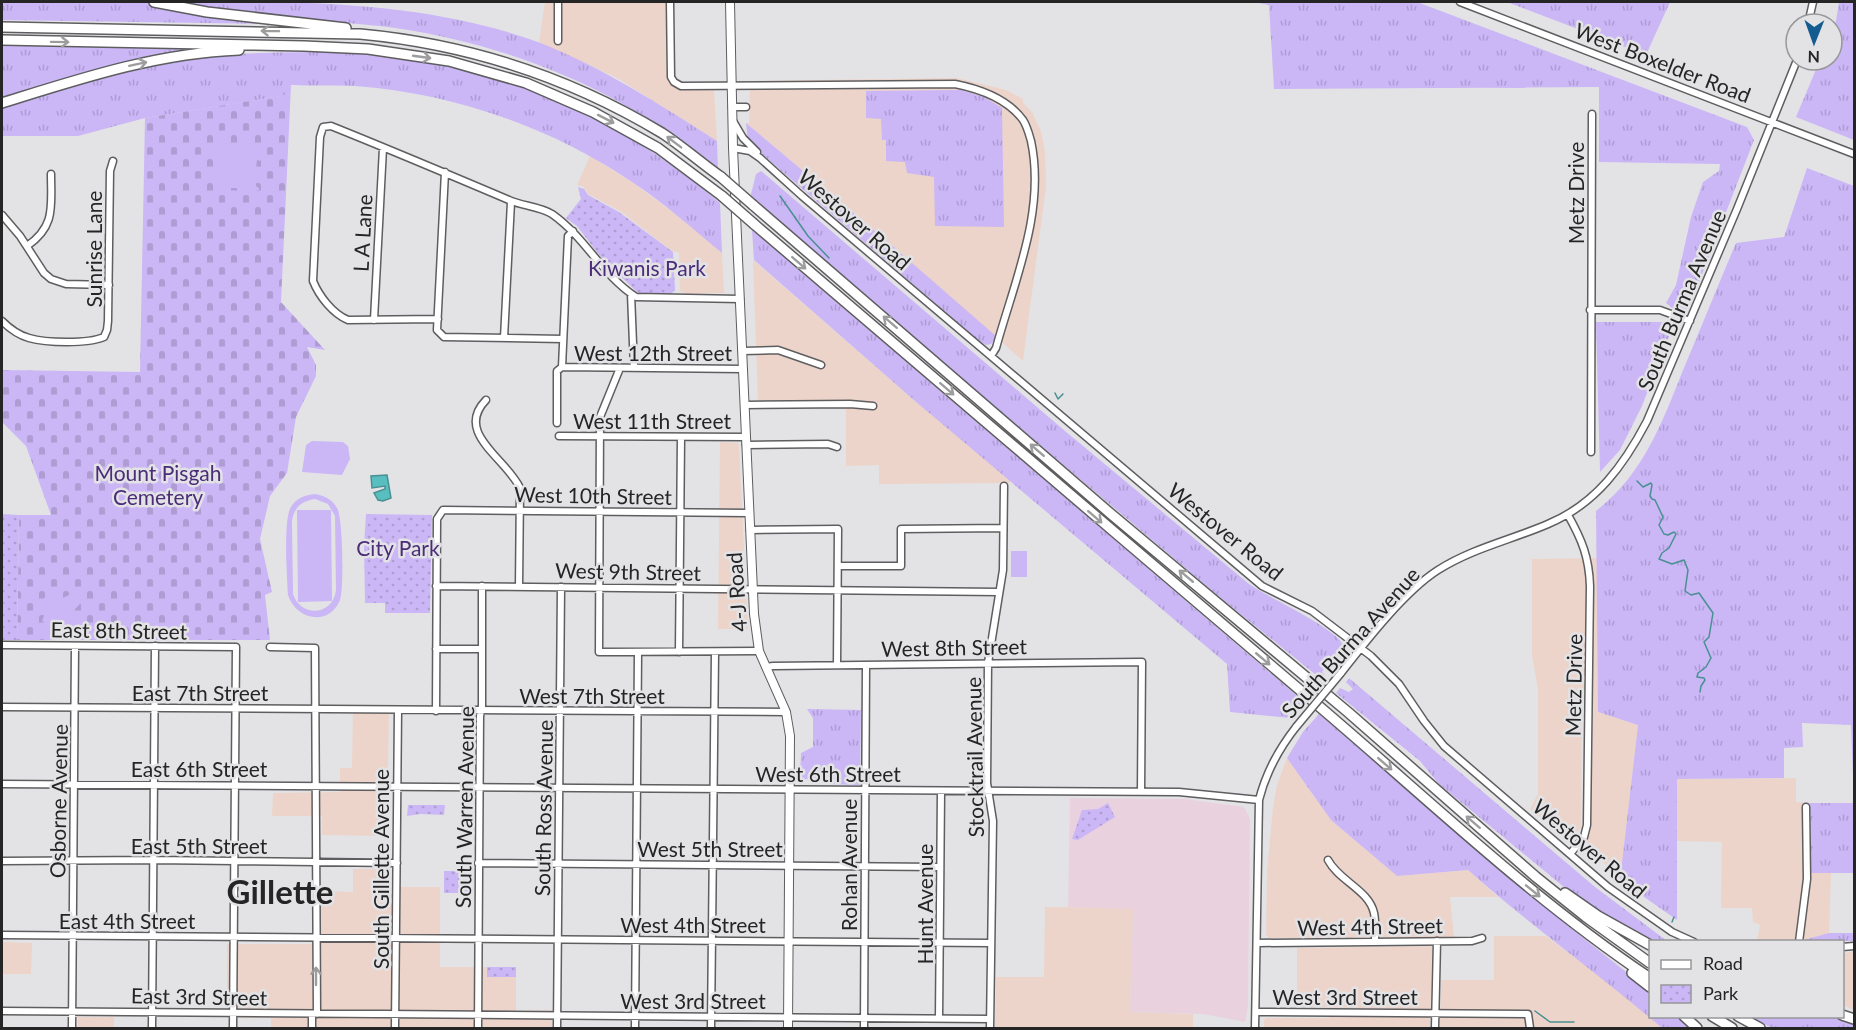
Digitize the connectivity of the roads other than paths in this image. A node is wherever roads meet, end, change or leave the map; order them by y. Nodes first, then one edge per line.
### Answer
1 (154, 2) edge
2 (558, 2) edge
3 (670, 2) edge
4 (730, 2) edge
5 (1460, 2) edge
6 (2, 27) edge
7 (2, 40) edge
8 (558, 41) dead end
9 (390, 52) junction
10 (492, 57) junction
11 (1792, 72) edge
12 (731, 86) junction
13 (2, 103) edge
14 (732, 107) junction
15 (746, 107) dead end
16 (1592, 114) dead end
17 (733, 121) junction
18 (1773, 122) junction
19 (383, 148) junction
20 (733, 148) junction
21 (1854, 154) edge
22 (760, 158) junction
23 (113, 160) dead end
24 (445, 172) junction
25 (51, 174) dead end
26 (511, 202) junction
27 (2, 215) edge
28 (573, 231) junction
29 (27, 246) junction
30 (109, 285) junction
31 (631, 294) junction
32 (740, 299) junction
33 (1590, 310) junction
34 (438, 319) junction
35 (374, 320) junction
36 (2, 321) edge
37 (1690, 321) junction
38 (504, 338) junction
39 (563, 339) junction
40 (742, 351) junction
41 (991, 356) junction
42 (821, 365) dead end
43 (562, 367) junction
44 (620, 368) junction
45 (634, 368) junction
46 (743, 369) junction
47 (486, 400) dead end
48 (745, 405) junction
49 (873, 406) dead end
50 (557, 423) dead end
51 (559, 436) dead end
52 (600, 436) junction
53 (681, 436) junction
54 (746, 441) junction
55 (837, 447) dead end
56 (1591, 452) dead end
57 (1004, 486) dead end
58 (520, 511) junction
59 (599, 512) junction
60 (680, 512) junction
61 (749, 513) junction
62 (1568, 515) junction
63 (1003, 528) junction
64 (750, 530) junction
65 (838, 566) junction
66 (436, 586) junction
67 (483, 586) junction
68 (519, 587) junction
69 (561, 587) junction
70 (599, 588) junction
71 (679, 589) junction
72 (753, 590) junction
73 (838, 590) junction
74 (999, 592) junction
75 (2, 645) edge
76 (75, 646) junction
77 (155, 646) junction
78 (270, 647) dead end
79 (1362, 648) junction
80 (435, 649) junction
81 (482, 650) junction
82 (759, 651) junction
83 (638, 652) junction
84 (679, 652) junction
85 (715, 652) junction
86 (988, 663) junction
87 (837, 665) junction
88 (866, 665) junction
89 (766, 667) junction
90 (2, 707) edge
91 (75, 708) junction
92 (154, 708) junction
93 (235, 709) junction
94 (315, 710) junction
95 (398, 710) junction
96 (436, 711) junction
97 (481, 711) junction
98 (560, 712) junction
99 (638, 712) junction
100 (786, 712) junction
101 (714, 713) junction
102 (2, 784) edge
103 (154, 784) junction
104 (75, 785) junction
105 (234, 785) junction
106 (315, 786) junction
107 (397, 787) junction
108 (479, 787) junction
109 (559, 788) junction
110 (638, 789) junction
111 (714, 789) junction
112 (789, 789) junction
113 (866, 790) junction
114 (941, 791) junction
115 (988, 791) junction
116 (1141, 792) junction
117 (1259, 800) junction
118 (1806, 807) dead end
119 (1491, 838) junction
120 (1570, 854) junction
121 (154, 860) junction
122 (1328, 860) dead end
123 (2, 861) edge
124 (74, 861) junction
125 (234, 861) junction
126 (315, 862) junction
127 (397, 863) junction
128 (478, 863) junction
129 (559, 864) junction
130 (637, 864) junction
131 (713, 865) junction
132 (789, 865) junction
133 (865, 866) junction
134 (940, 867) junction
135 (1573, 923) junction
136 (2, 935) edge
137 (73, 936) junction
138 (153, 936) junction
139 (234, 937) junction
140 (316, 938) junction
141 (396, 938) junction
142 (1482, 938) dead end
143 (478, 939) junction
144 (558, 939) junction
145 (636, 940) junction
146 (1690, 940) edge
147 (1798, 940) edge
148 (713, 941) junction
149 (788, 941) junction
150 (1437, 941) junction
151 (864, 942) junction
152 (940, 942) junction
153 (1375, 942) junction
154 (991, 943) junction
155 (1257, 943) junction
156 (1649, 944) edge
157 (1649, 962) edge
158 (1649, 977) edge
159 (1649, 986) edge
160 (2, 1011) edge
161 (72, 1012) junction
162 (152, 1012) junction
163 (1256, 1012) junction
164 (1435, 1012) junction
165 (233, 1013) junction
166 (314, 1014) junction
167 (395, 1014) junction
168 (478, 1016) junction
169 (635, 1016) junction
170 (557, 1017) junction
171 (711, 1017) junction
172 (788, 1017) junction
173 (864, 1018) junction
174 (939, 1018) junction
175 (1685, 1018) edge
176 (1714, 1018) edge
177 (1740, 1018) edge
178 (990, 1019) junction
179 (72, 1029) edge
180 (152, 1029) edge
181 (233, 1029) edge
182 (312, 1029) edge
183 (395, 1029) edge
184 (478, 1029) edge
185 (557, 1029) edge
186 (635, 1029) edge
187 (711, 1029) edge
188 (788, 1029) edge
189 (864, 1029) edge
190 (990, 1029) edge
191 (1255, 1029) edge
192 (1435, 1029) edge
193 (1530, 1029) edge
194 (1697, 1029) edge
195 (1732, 1029) edge
196 (1760, 1029) edge

1 - 10 highway
2 - 8 street
3 - 12 street
4 - 12 main road, 4-J Road
5 - 18 street, West Boxelder Road
10 -> 6 highway
7 -> 9 highway
13 -> 9 highway
9 -> 135 highway, bridge
119 -> 10 highway, bridge
11 - 18 street, South Burma Avenue
12 - 14 main road, 4-J Road
12 - 41 street
14 - 15 street
14 - 17 main road, 4-J Road
16 - 33 street, Metz Drive
17 - 20 main road, 4-J Road
17 - 22 street
18 - 21 street, West Boxelder Road
18 - 37 street, South Burma Avenue
19 - 24 street
19 - 35 street, L A Lane
19 - 35 street
20 - 22 street, Westover Road
20 - 32 main road, 4-J Road
22 - 41 street, Westover Road
23 - 30 street, Sunrise Lane
24 - 26 street
24 - 34 street
25 - 29 street
26 - 28 street
26 - 38 street
27 - 29 street
28 - 31 street
28 - 39 street
29 - 30 street
30 - 36 street, Sunrise Lane
31 - 32 street
31 - 45 street
32 - 40 main road, 4-J Road
33 - 37 street
33 - 56 street, Metz Drive
34 - 35 street
34 - 38 street
37 - 62 street, South Burma Avenue
38 - 39 street
39 - 43 street
40 - 42 street
40 - 46 main road, 4-J Road
41 - 79 street, Westover Road
43 - 44 street, West 12th Street
43 - 50 street
44 - 45 street, West 12th Street
44 - 52 street
45 - 46 street, West 12th Street
46 - 48 main road, 4-J Road
47 - 58 street
48 - 49 street
48 - 54 main road, 4-J Road
51 - 52 street, West 11th Street
52 - 53 street, West 11th Street
52 - 59 street
53 - 54 street, West 11th Street
53 - 60 street
54 - 55 street, West 11th Street
54 - 61 main road, 4-J Road
57 - 63 street, Stocktrail Avenue
58 - 59 street, West 10th Street
58 - 66 street, West 10th Street
58 - 68 street
59 - 60 street, West 10th Street
59 - 70 street
60 - 61 street, West 10th Street
60 - 71 street
61 - 64 main road, 4-J Road
62 - 79 street, South Burma Avenue
62 - 120 street, Metz Drive
63 - 65 street
63 - 74 street, Stocktrail Avenue
64 - 65 street
64 - 72 main road, 4-J Road
65 - 73 street
66 - 67 street, West 9th Street
66 - 80 street
67 - 68 street, West 9th Street
67 - 81 street, South Warren Avenue
68 - 69 street, West 9th Street
69 - 70 street, West 9th Street
69 - 98 street, South Ross Avenue
70 - 71 street, West 9th Street
70 - 83 street
71 - 72 street, West 9th Street
71 - 84 street
72 - 73 street, West 9th Street
72 - 82 main road, 4-J Road
73 - 74 street, West 9th Street
73 - 87 street
74 - 86 street, Stocktrail Avenue
75 - 76 street, East 8th Street
76 - 77 street, East 8th Street
76 - 91 street, Osborne Avenue
77 - 92 street
77 - 93 street, East 8th Street
78 - 94 street
79 - 117 street, South Burma Avenue, bridge
79 - 120 street, Westover Road
80 - 81 street
80 - 96 street
81 - 97 street, South Warren Avenue
82 - 85 street
82 - 89 main road, 4-J Road
83 - 84 street
83 - 99 street
84 - 85 street
85 - 101 street
86 - 88 street, West 8th Street
86 - 115 street, Stocktrail Avenue
86 - 116 street, West 8th Street
87 - 88 street, West 8th Street
87 - 89 street, West 8th Street
88 - 113 street, Rohan Avenue
89 - 100 main road, 4-J Road
90 - 91 street, East 7th Street
91 - 92 street, East 7th Street
91 - 104 street, Osborne Avenue
92 - 93 street, East 7th Street
92 - 103 street
93 - 94 street, East 7th Street
93 - 105 street
94 - 95 street, East 7th Street
94 - 106 street
95 - 96 street, West 7th Street
95 - 107 street, South Gillette Avenue
96 - 97 street, West 7th Street
97 - 98 street, West 7th Street
97 - 108 street, South Warren Avenue
98 - 99 street, West 7th Street
98 - 109 street, South Ross Avenue
99 - 101 street, West 7th Street
99 - 110 street
100 - 101 street, West 7th Street
100 - 112 main road, 4-J Road
101 - 111 street
102 - 104 street, East 6th Street
103 - 104 street, East 6th Street
103 - 105 street, East 6th Street
103 - 121 street
104 - 124 street, Osborne Avenue
105 - 106 street, East 6th Street
105 - 125 street
106 - 107 street, East 6th Street
106 - 126 street
107 - 108 street, West 6th Street
107 - 127 street, South Gillette Avenue
108 - 109 street, West 6th Street
108 - 128 street, South Warren Avenue
109 - 110 street, West 6th Street
109 - 129 street, South Ross Avenue
110 - 111 street, West 6th Street
110 - 130 street
111 - 112 street, West 6th Street
111 - 131 street
112 - 113 street, West 6th Street
112 - 132 main road, 4-J Road
113 - 114 street, West 6th Street
113 - 133 street, Rohan Avenue
114 - 115 street, West 6th Street
114 - 134 street, Hunt Avenue
115 - 116 street, West 6th Street
115 - 154 street, Stocktrail Avenue
116 - 117 street, West 6th Street
117 - 155 street, South Burma Avenue
118 - 147 street
119 - 156 highway
119 - 157 highway
120 - 146 street, Westover Road
121 - 124 street, East 5th Street
121 - 125 street, East 5th Street
121 - 138 street
122 - 153 street
123 - 124 street, East 5th Street
124 - 137 street, Osborne Avenue
125 - 126 street, East 5th Street
125 - 139 street
126 - 127 street, East 5th Street
126 - 140 street
127 - 141 street, South Gillette Avenue
128 - 129 street, West 5th Street
128 - 143 street, South Warren Avenue
129 - 130 street, West 5th Street
129 - 144 street, South Ross Avenue
130 - 131 street, West 5th Street
130 - 145 street
131 - 132 street, West 5th Street
131 - 148 street
132 - 133 street, West 5th Street
132 - 149 main road, 4-J Road
133 - 134 street, West 5th Street
133 - 151 street, Rohan Avenue
134 - 152 street, Hunt Avenue
135 - 158 highway
135 - 159 highway
136 - 137 street, East 4th Street
137 - 138 street, East 4th Street
137 - 161 street, Osborne Avenue
138 - 139 street, East 4th Street
138 - 162 street
139 - 140 street, East 4th Street
139 - 165 street
140 - 141 street, East 4th Street
166 -> 140 street
141 - 143 street, West 4th Street
141 - 167 street, South Gillette Avenue
142 - 150 street, West 4th Street
143 - 144 street, West 4th Street
143 - 168 street, South Warren Avenue
144 - 145 street, West 4th Street
144 - 170 street, South Ross Avenue
145 - 148 street, West 4th Street
145 - 169 street
148 - 149 street, West 4th Street
148 - 171 street
149 - 151 street, West 4th Street
149 - 172 main road, 4-J Road
150 - 153 street, West 4th Street
150 - 164 street
151 - 152 street, West 4th Street
151 - 173 street, Rohan Avenue
152 - 154 street, West 4th Street
152 - 174 street, Hunt Avenue
153 - 155 street, West 4th Street
154 - 178 street, Stocktrail Avenue
155 - 163 street, South Burma Avenue
160 - 161 street, East 3rd Street
161 - 162 street, East 3rd Street
161 - 179 street, Osborne Avenue
162 - 165 street, East 3rd Street
162 - 180 street
163 - 164 street, West 3rd Street
163 - 191 street, South Burma Avenue
164 - 192 street
164 - 193 street, West 3rd Street
165 - 166 street, East 3rd Street
165 - 181 street
166 - 167 street, East 3rd Street
166 - 182 street
167 - 168 street, West 3rd Street
167 - 183 street, South Gillette Avenue
168 - 170 street, West 3rd Street
168 - 184 street, South Warren Avenue
169 - 170 street, West 3rd Street
169 - 171 street, West 3rd Street
169 - 186 street
170 - 185 street, South Ross Avenue
171 - 172 street, West 3rd Street
171 - 187 street
172 - 173 street, West 3rd Street
172 - 188 main road, 4-J Road
173 - 174 street, West 3rd Street
173 - 189 street, Rohan Avenue
174 - 178 street, West 3rd Street
175 - 194 highway
176 - 195 highway
177 - 196 highway
178 - 190 street, Stocktrail Avenue

